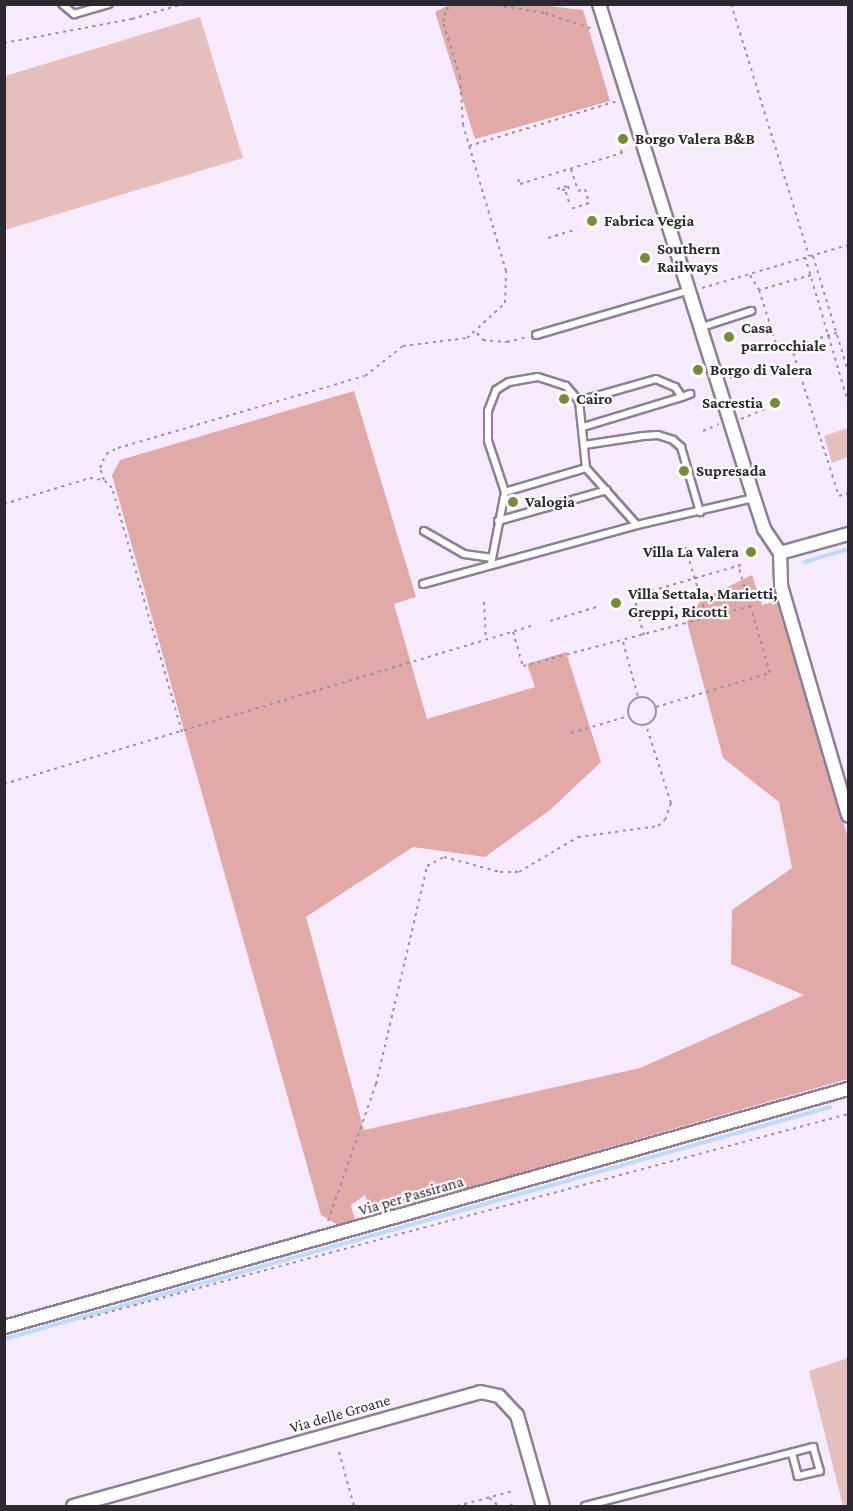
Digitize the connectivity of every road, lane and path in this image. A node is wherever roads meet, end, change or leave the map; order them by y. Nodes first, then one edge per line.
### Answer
1 (62, 4) edge
2 (109, 4) edge
3 (183, 4) edge
4 (453, 4) edge
5 (489, 4) edge
6 (599, 4) edge
7 (731, 4) edge
8 (607, 30) junction
9 (4, 43) edge
10 (629, 97) junction
11 (469, 146) junction
12 (618, 149) dead end
13 (603, 153) dead end
14 (585, 159) dead end
15 (604, 159) junction
16 (580, 160) dead end
17 (586, 164) junction
18 (567, 165) dead end
19 (582, 165) junction
20 (558, 167) dead end
21 (553, 169) dead end
22 (569, 169) junction
23 (560, 172) junction
24 (555, 173) junction
25 (535, 174) dead end
26 (520, 179) dead end
27 (536, 179) junction
28 (569, 190) dead end
29 (569, 202) dead end
30 (571, 209) dead end
31 (577, 229) dead end
32 (548, 238) dead end
33 (849, 245) edge
34 (811, 256) junction
35 (805, 257) junction
36 (750, 274) junction
37 (811, 275) junction
38 (691, 290) junction
39 (759, 290) junction
40 (751, 310) dead end
41 (702, 327) junction
42 (477, 332) junction
43 (837, 333) junction
44 (536, 335) joint
45 (828, 335) junction
46 (791, 346) junction
47 (752, 369) dead end
48 (849, 371) edge
49 (719, 384) junction
50 (690, 394) dead end
51 (682, 397) junction
52 (579, 401) junction
53 (849, 402) edge
54 (771, 406) dead end
55 (736, 420) junction
56 (583, 427) junction
57 (704, 431) dead end
58 (585, 445) junction
59 (586, 468) junction
60 (104, 480) junction
61 (607, 490) junction
62 (505, 492) junction
63 (849, 493) edge
64 (754, 498) junction
65 (4, 504) edge
66 (700, 512) junction
67 (498, 521) junction
68 (637, 525) junction
69 (424, 531) dead end
70 (849, 534) edge
71 (685, 547) dead end
72 (780, 553) junction
73 (491, 561) junction
74 (744, 564) dead end
75 (738, 566) junction
76 (694, 578) junction
77 (423, 584) dead end
78 (484, 602) dead end
79 (600, 606) dead end
80 (750, 606) junction
81 (707, 618) junction
82 (550, 621) dead end
83 (535, 625) dead end
84 (513, 632) junction
85 (644, 636) junction
86 (486, 640) junction
87 (623, 642) junction
88 (639, 698) junction
89 (656, 707) junction
90 (629, 716) junction
91 (646, 725) junction
92 (182, 732) junction
93 (571, 733) dead end
94 (4, 784) edge
95 (849, 815) edge
96 (849, 1090) edge
97 (849, 1114) edge
98 (322, 1238) junction
99 (81, 1320) dead end
100 (4, 1327) edge
101 (339, 1452) dead end
102 (792, 1453) junction
103 (513, 1491) dead end
104 (489, 1498) junction
105 (103, 1502) edge
106 (73, 1506) edge
107 (354, 1506) edge
108 (458, 1506) edge
109 (499, 1506) edge
110 (543, 1506) edge
111 (585, 1506) edge

1 - 2 lane
3 - 9 path
4 - 11 path
5 - 8 path
6 - 8 street
7 - 34 path
8 - 10 street
10 - 11 path
10 - 38 street
11 - 42 path
12 - 15 path
13 - 15 path
14 - 17 path
15 - 17 path
16 - 19 path
17 - 19 path
18 - 22 path
19 - 22 path
20 - 23 path
21 - 24 path
22 - 23 path
22 - 30 path
23 - 24 path
24 - 27 path
25 - 27 path
26 - 27 path
28 - 29 path
31 - 32 path
33 - 34 path
34 - 35 path
34 - 43 path
35 - 36 path
35 - 37 path
36 - 38 path
36 - 39 path
37 - 39 path
37 - 45 path
38 - 41 street
38 - 44 lane
39 - 46 path
40 - 41 lane
41 - 49 street
42 - 44 path
42 - 60 path
43 - 45 path
43 - 48 path
45 - 46 path
45 - 53 path
46 - 63 path
47 - 49 path
49 - 55 street
50 - 51 lane
51 - 52 lane
51 - 56 lane
52 - 56 lane
52 - 62 lane
54 - 55 path
55 - 57 path
55 - 64 street
56 - 58 lane
58 - 59 lane
58 - 66 lane
59 - 61 lane
59 - 62 lane
60 - 65 path
60 - 92 path
61 - 67 lane
61 - 68 lane
62 - 67 lane
64 - 66 lane
64 - 72 street
66 - 68 lane
67 - 73 lane
68 - 73 lane
69 - 73 lane
70 - 72 street
71 - 76 path
72 - 95 street
73 - 77 lane
74 - 75 path
75 - 76 path
75 - 80 path
76 - 81 path
76 - 85 path
78 - 86 path
79 - 82 path
80 - 81 path
80 - 89 path
81 - 85 path
83 - 84 path
84 - 86 path
84 - 87 path
85 - 87 path
86 - 92 path
87 - 88 path
88 - 89 path
88 - 90 path
89 - 91 path
90 - 91 path
90 - 93 path
91 - 98 path
92 - 94 path
96 - 98 street, Via per Passirana
97 - 99 path
98 - 100 street, Via per Passirana
101 - 107 path
102 - 102 lane
102 - 111 lane
103 - 104 path
104 - 108 path
104 - 109 path
105 - 106 street, Via delle Groane
105 - 110 street, Via delle Groane

